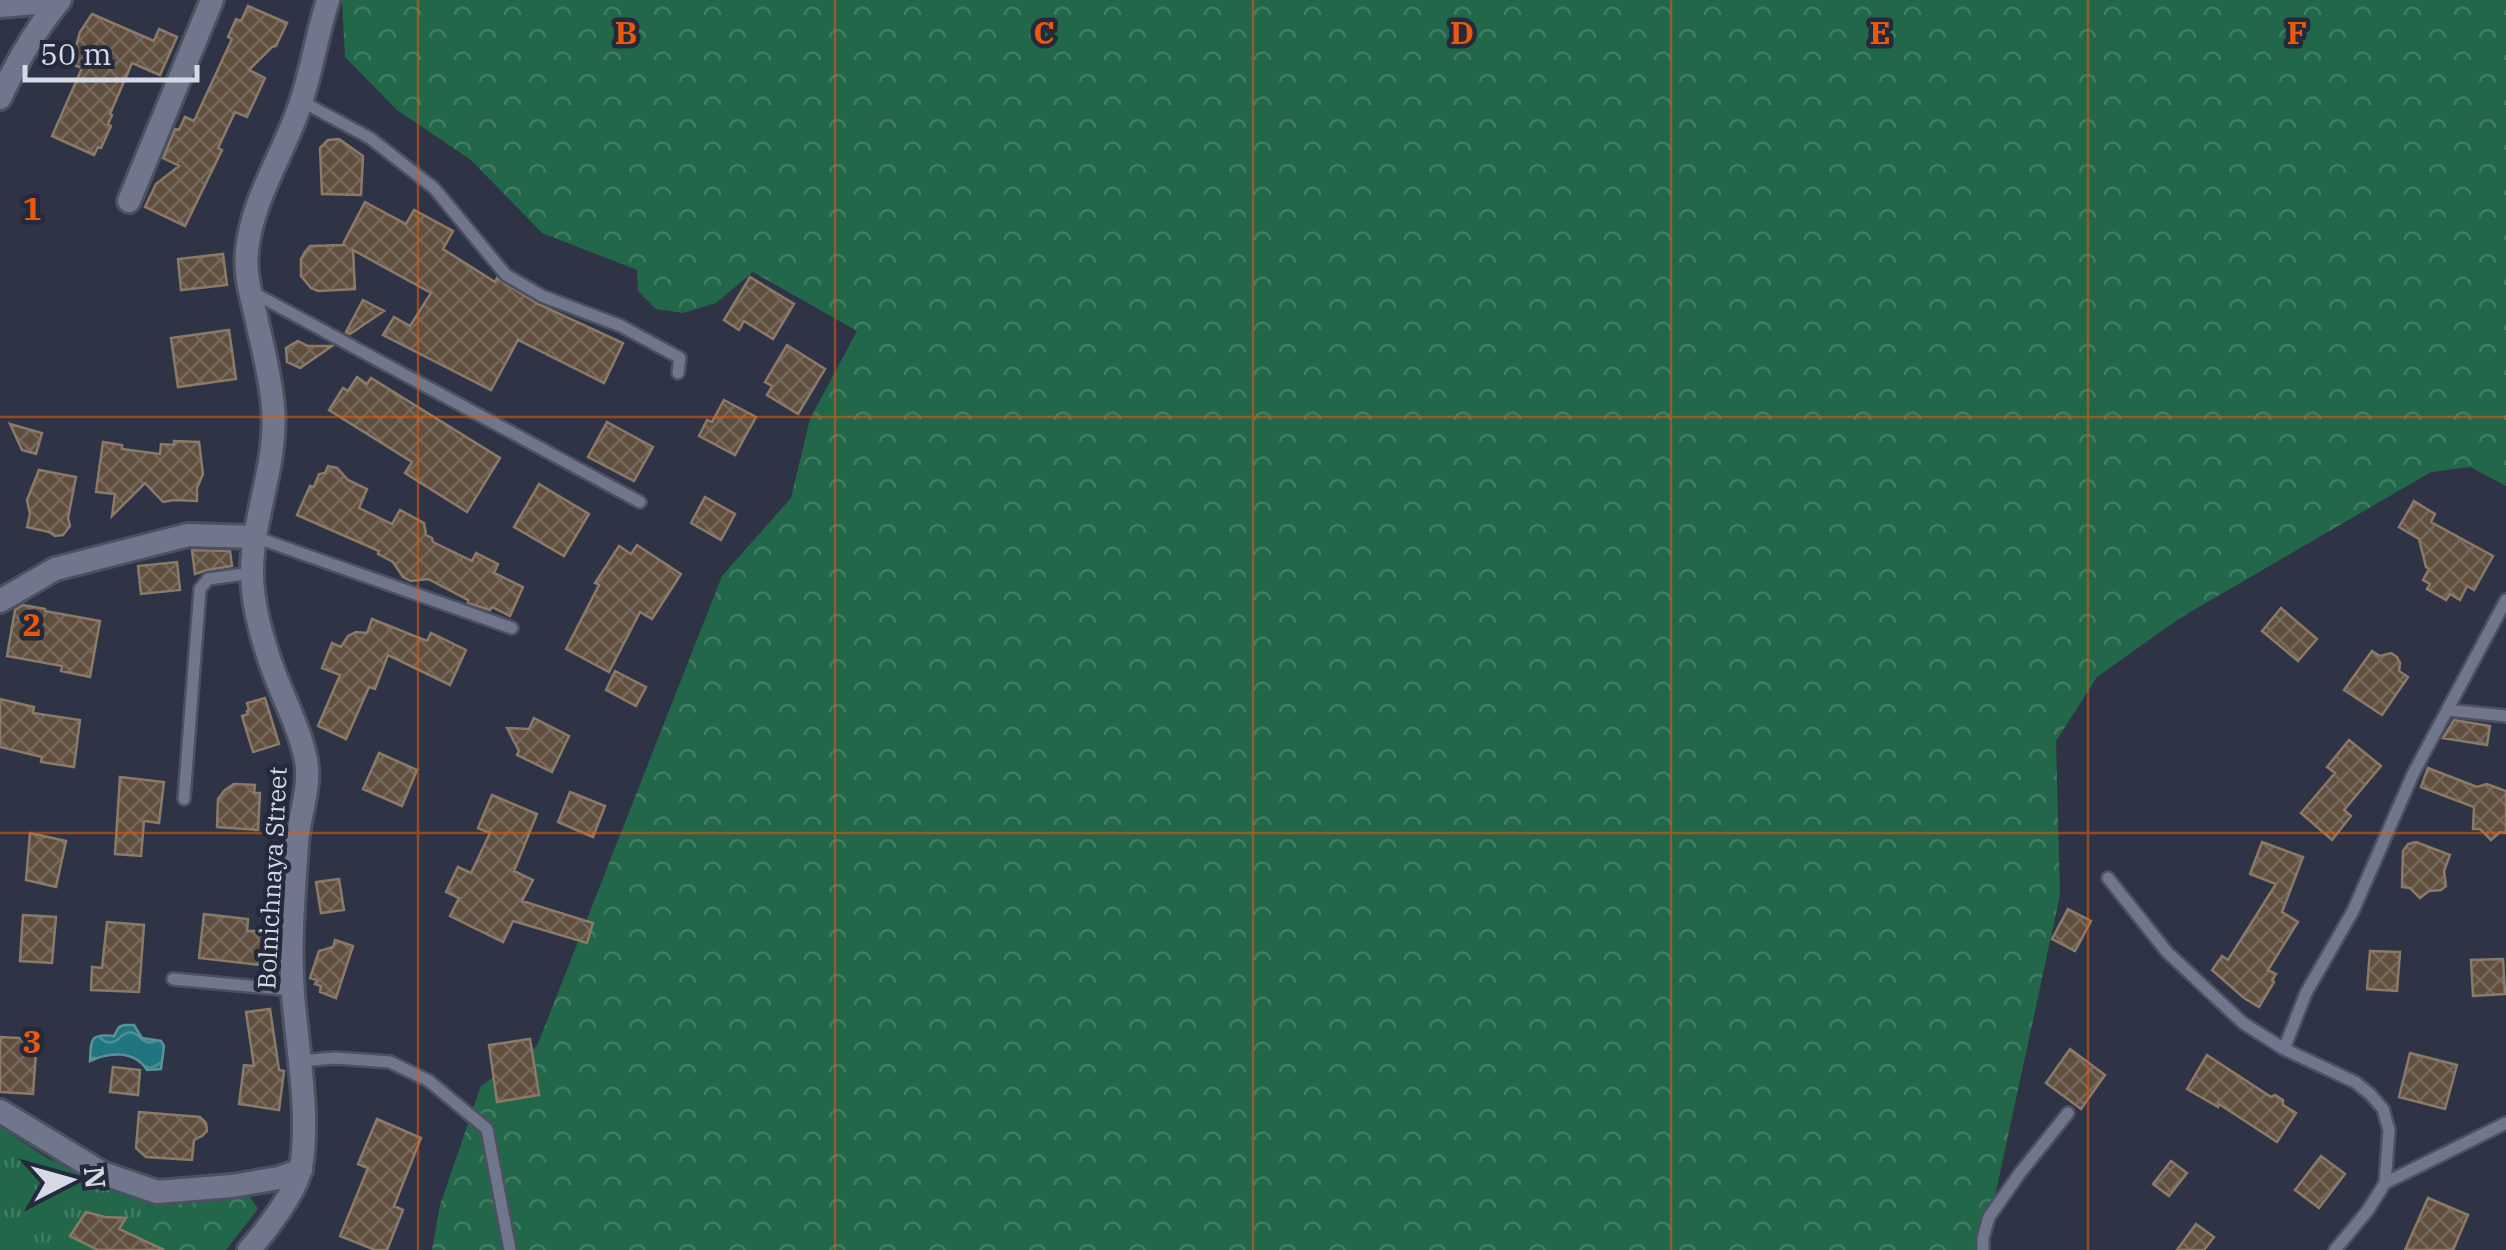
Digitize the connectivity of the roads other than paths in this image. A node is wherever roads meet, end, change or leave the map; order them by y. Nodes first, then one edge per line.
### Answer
1 (212, 0) edge
2 (328, 0) edge
3 (59, 1) edge
4 (0, 6) edge
5 (0, 98) edge
6 (301, 101) junction
7 (128, 200) dead end
8 (248, 290) junction
9 (678, 373) dead end
10 (640, 502) dead end
11 (255, 537) junction
12 (252, 573) junction
13 (2506, 600) edge
14 (0, 601) edge
15 (512, 628) dead end
16 (2447, 710) junction
17 (2506, 716) edge
18 (184, 799) dead end
19 (2108, 878) dead end
20 (173, 979) dead end
21 (292, 990) junction
22 (2284, 1049) junction
23 (299, 1061) junction
24 (0, 1111) edge
25 (2068, 1113) dead end
26 (2506, 1122) edge
27 (301, 1170) junction
28 (2385, 1183) junction
29 (249, 1250) edge
30 (510, 1250) edge
31 (1983, 1250) edge
32 (2336, 1250) edge

1 - 7 street
2 - 6 street, Bolnichnaya Street
3 - 4 street
3 - 5 street
6 - 8 street, Bolnichnaya Street
6 - 9 lane
8 - 10 lane
8 - 11 street, Bolnichnaya Street
11 - 12 street, Bolnichnaya Street
11 - 14 street
11 - 15 lane
12 - 18 lane
12 - 21 street, Bolnichnaya Street
13 - 16 lane
16 - 17 lane
16 - 22 lane
19 - 22 lane
20 - 21 lane
21 - 23 street, Bolnichnaya Street
22 - 28 lane
23 - 27 street, Bolnichnaya Street
23 - 30 lane
24 - 27 street
25 - 31 lane
26 - 28 lane
27 - 29 street, Bolnichnaya Street
28 - 32 lane

